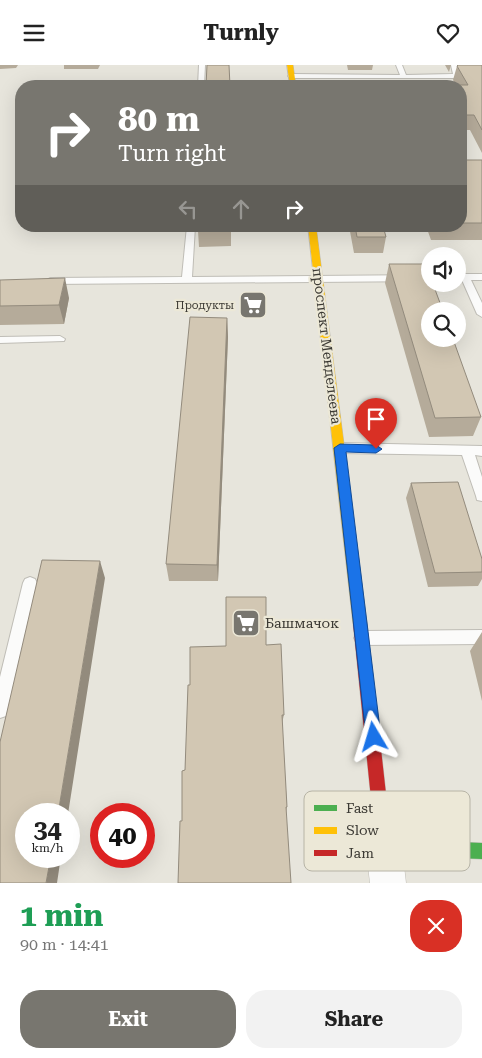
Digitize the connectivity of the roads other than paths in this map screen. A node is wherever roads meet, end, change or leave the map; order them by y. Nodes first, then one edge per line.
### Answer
1 (202, 65) edge
2 (399, 65) edge
3 (454, 65) edge
4 (291, 76) edge
5 (404, 77) junction
6 (201, 80) edge
7 (191, 232) edge
8 (313, 232) edge
9 (466, 277) edge
10 (482, 277) edge
11 (421, 278) edge
12 (318, 279) junction
13 (187, 280) junction
14 (39, 281) edge
15 (466, 286) edge
16 (482, 314) edge
17 (60, 339) dead end
18 (0, 340) edge
19 (340, 448) junction
20 (467, 451) junction
21 (482, 451) edge
22 (482, 496) edge
23 (30, 583) dead end
24 (362, 637) junction
25 (482, 637) edge
26 (0, 710) edge
27 (379, 791) edge

1 - 6 lane
2 - 5 lane
3 - 5 lane
4 - 5 lane
7 - 13 lane
8 - 12 street, проспект Менделеева
9 - 10 lane
11 - 12 lane
12 - 13 lane
12 - 19 street, проспект Менделеева
13 - 14 lane
15 - 16 lane
17 - 18 lane
19 - 20 lane
19 - 24 street, проспект Менделеева
20 - 21 lane
20 - 22 lane
23 - 26 lane
24 - 25 lane
24 - 27 street, проспект Менделеева

